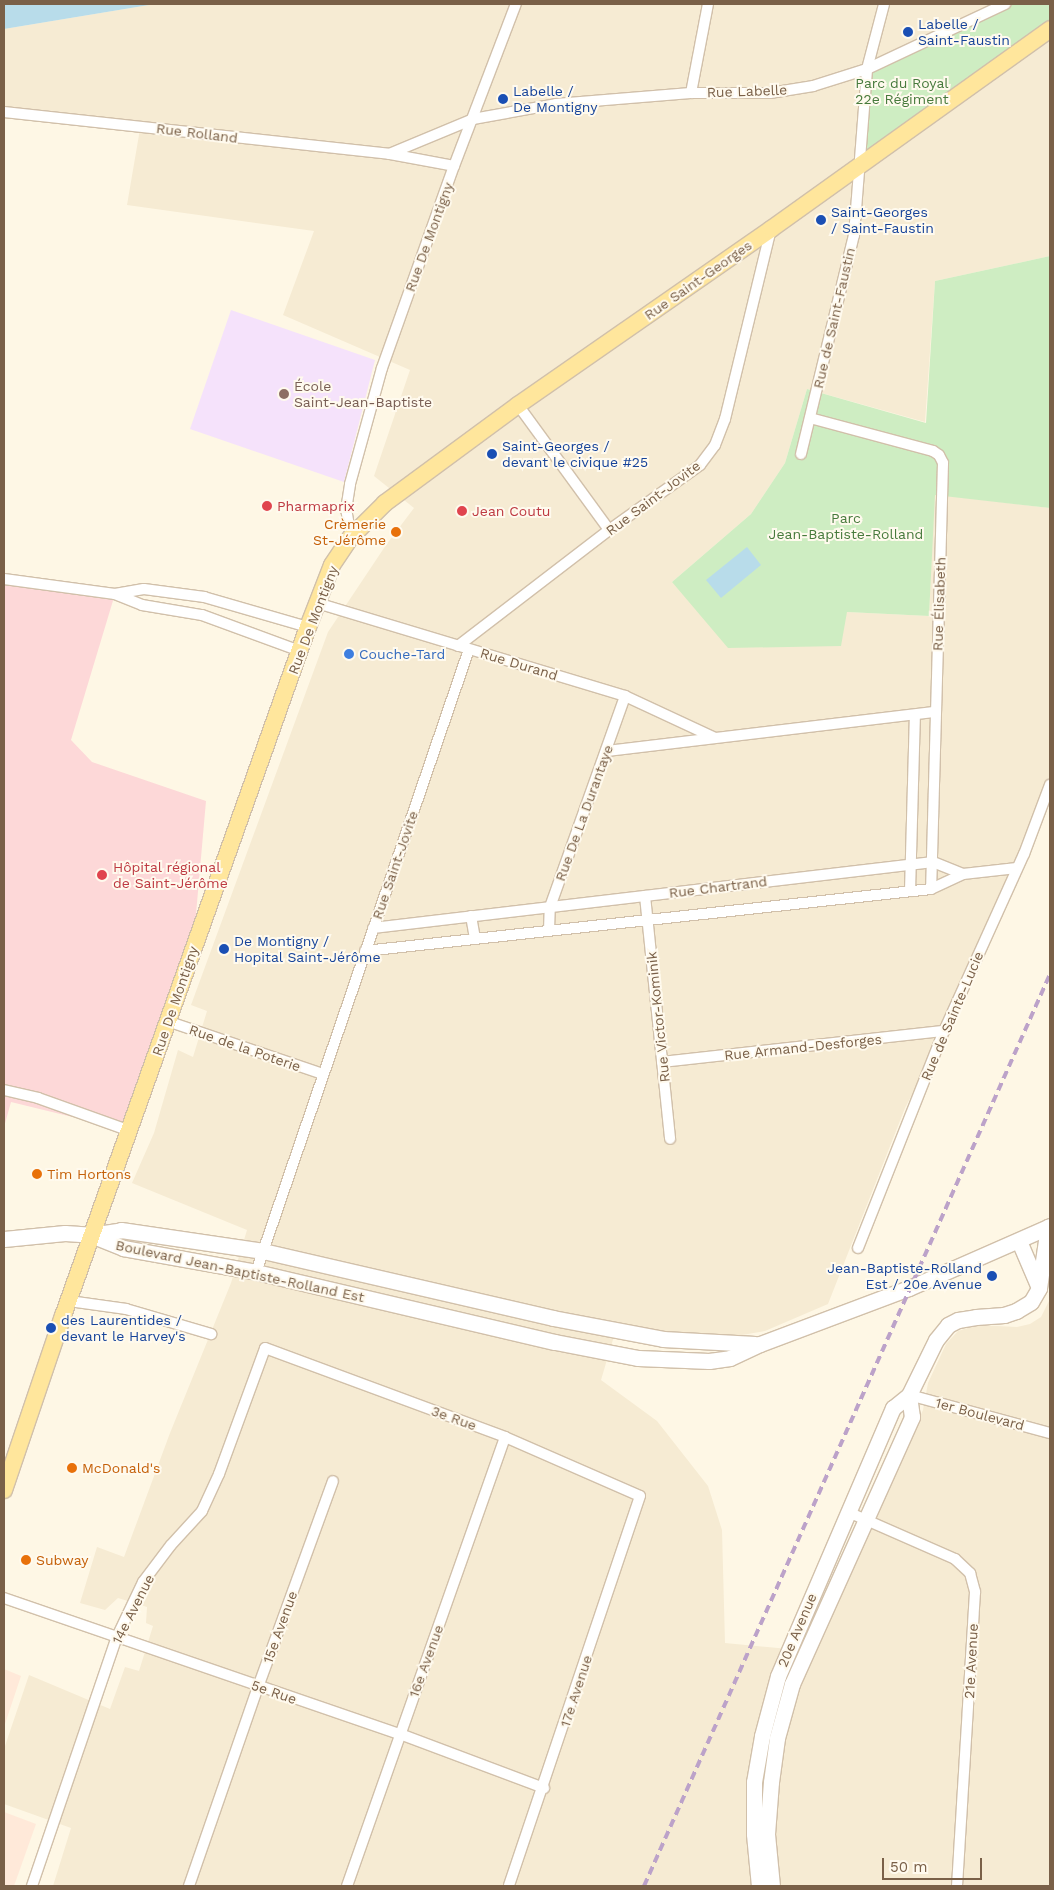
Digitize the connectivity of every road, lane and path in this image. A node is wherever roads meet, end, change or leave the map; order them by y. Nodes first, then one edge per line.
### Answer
1 (516, 4) edge
2 (708, 4) edge
3 (884, 4) edge
4 (1005, 4) edge
5 (1050, 29) edge
6 (867, 69) junction
7 (691, 92) junction
8 (4, 112) edge
9 (473, 119) junction
10 (389, 154) junction
11 (859, 165) junction
12 (454, 166) junction
13 (771, 229) junction
14 (518, 405) junction
15 (810, 418) junction
16 (801, 454) dead end
17 (609, 530) junction
18 (351, 537) junction
19 (4, 579) edge
20 (115, 594) junction
21 (317, 603) junction
22 (308, 627) junction
23 (458, 646) junction
24 (469, 649) junction
25 (300, 652) junction
26 (625, 696) junction
27 (936, 712) junction
28 (915, 714) junction
29 (715, 738) junction
30 (607, 751) junction
31 (1050, 785) edge
32 (933, 862) junction
33 (912, 865) junction
34 (1017, 868) junction
35 (963, 874) junction
36 (931, 889) junction
37 (910, 891) junction
38 (645, 896) junction
39 (550, 907) junction
40 (471, 916) junction
41 (648, 920) junction
42 (373, 928) junction
43 (548, 930) junction
44 (475, 938) junction
45 (366, 951) junction
46 (167, 1021) junction
47 (944, 1031) junction
48 (662, 1062) junction
49 (323, 1074) junction
50 (4, 1090) edge
51 (130, 1131) junction
52 (670, 1139) dead end
53 (1049, 1227) edge
54 (91, 1235) junction
55 (4, 1239) edge
56 (1019, 1241) junction
57 (858, 1248) dead end
58 (263, 1251) junction
59 (256, 1272) junction
60 (1039, 1288) junction
61 (69, 1300) junction
62 (487, 1303) junction
63 (560, 1320) junction
64 (481, 1325) junction
65 (211, 1334) dead end
66 (555, 1342) junction
67 (760, 1344) junction
68 (265, 1348) joint
69 (909, 1395) junction
70 (1050, 1433) edge
71 (505, 1437) junction
72 (333, 1481) dead end
73 (4, 1490) edge
74 (640, 1496) joint
75 (848, 1512) junction
76 (866, 1520) junction
77 (4, 1598) edge
78 (117, 1637) junction
79 (258, 1687) junction
80 (400, 1734) junction
81 (544, 1788) junction
82 (32, 1886) edge
83 (189, 1886) edge
84 (347, 1886) edge
85 (509, 1886) edge
86 (759, 1886) edge
87 (772, 1886) edge
88 (957, 1886) edge

1 - 9 street, Rue De Montigny
2 - 7 street
3 - 6 street, Rue de Saint-Faustin
4 - 6 street, Rue Labelle
5 - 11 main road, Rue Saint-Georges
6 - 7 street, Rue Labelle
6 - 11 street, Rue de Saint-Faustin
7 - 9 street, Rue Labelle
8 - 10 street, Rue Rolland
9 - 10 street, Rue Rolland
9 - 12 street, Rue De Montigny
10 - 12 street, Rue Rolland
11 - 13 main road, Rue Saint-Georges
11 - 15 street, Rue de Saint-Faustin
12 - 18 street, Rue De Montigny
13 - 14 main road, Rue Saint-Georges
13 - 17 street, Rue Saint-Jovite
14 - 17 street
14 - 18 main road, Rue Saint-Georges
15 - 16 street, Rue de Saint-Faustin
15 - 27 street, Rue Élisabeth
17 - 23 street, Rue Saint-Jovite
18 - 21 main road, Rue De Montigny
19 - 20 street
20 - 22 street
20 - 25 street
21 - 22 main road, Rue De Montigny
21 - 23 street, Rue Durand
22 - 25 main road, Rue De Montigny
23 - 24 street, Rue Durand
24 - 26 street, Rue Durand
24 - 42 street, Rue Saint-Jovite
25 - 46 main road, Rue De Montigny
26 - 29 street, Rue Durand
26 - 30 street, Rue De La Durantaye
27 - 28 street
27 - 32 street, Rue Élisabeth
28 - 29 street
28 - 33 street
29 - 30 street
30 - 39 street, Rue De La Durantaye
31 - 34 street, Rue de Sainte-Lucie
32 - 33 street, Rue Chartrand
32 - 35 street, Rue Chartrand
32 - 36 street, Rue Élisabeth
33 - 37 street
33 - 38 street, Rue Chartrand
34 - 35 street, Rue Chartrand
34 - 47 street, Rue de Sainte-Lucie
35 - 36 street, Rue Chartrand
36 - 37 street, Rue Chartrand
37 - 41 street, Rue Chartrand
38 - 39 street, Rue Chartrand
38 - 41 street, Rue Victor-Kominik
39 - 40 street, Rue Chartrand
39 - 43 street, Rue De La Durantaye
40 - 42 street, Rue Chartrand
40 - 44 street
41 - 43 street, Rue Chartrand
41 - 48 street, Rue Victor-Kominik
42 - 45 street, Rue Saint-Jovite
43 - 44 street, Rue Chartrand
44 - 45 street, Rue Chartrand
45 - 49 street, Rue Saint-Jovite
46 - 49 street, Rue de la Poterie
46 - 51 main road, Rue De Montigny
47 - 48 street, Rue Armand-Desforges
47 - 57 street, Rue de Sainte-Lucie
48 - 52 street, Rue Victor-Kominik
49 - 58 street, Rue Saint-Jovite
50 - 51 street
51 - 54 main road, Rue De Montigny
53 - 56 street, Boulevard Jean-Baptiste-Rolland Est
53 - 60 street
54 - 55 street
54 - 58 street, Boulevard Jean-Baptiste-Rolland Est
54 - 59 street, Boulevard Jean-Baptiste-Rolland Est
54 - 61 main road, Rue De Montigny
56 - 60 street
56 - 67 street, Boulevard Jean-Baptiste-Rolland Est
58 - 59 street, Rue Saint-Jovite
58 - 62 street, Boulevard Jean-Baptiste-Rolland Est
59 - 64 street, Boulevard Jean-Baptiste-Rolland Est
60 - 69 street, 20e Avenue
61 - 65 street
61 - 73 main road, Rue De Montigny
62 - 63 street, Boulevard Jean-Baptiste-Rolland Est
62 - 64 street
63 - 66 street
63 - 67 street, Boulevard Jean-Baptiste-Rolland Est
64 - 66 street, Boulevard Jean-Baptiste-Rolland Est
66 - 67 street, Boulevard Jean-Baptiste-Rolland Est
68 - 71 street, 3e Rue
68 - 78 street, 14e Avenue
69 - 70 street, 1er Boulevard
69 - 75 street, 20e Avenue
69 - 76 street, 20e Avenue
71 - 74 street, 3e Rue
71 - 80 street, 16e Avenue
72 - 79 street, 15e Avenue
74 - 81 street, 17e Avenue
75 - 76 street, 21e Avenue
75 - 86 street, 20e Avenue
76 - 87 street, 20e Avenue
76 - 88 street, 21e Avenue
77 - 78 street, 5e Rue
78 - 79 street, 5e Rue
78 - 82 street, 14e Avenue
79 - 80 street, 5e Rue
79 - 83 street, 15e Avenue
80 - 81 street, 5e Rue
80 - 84 street, 16e Avenue
81 - 85 street, 17e Avenue

